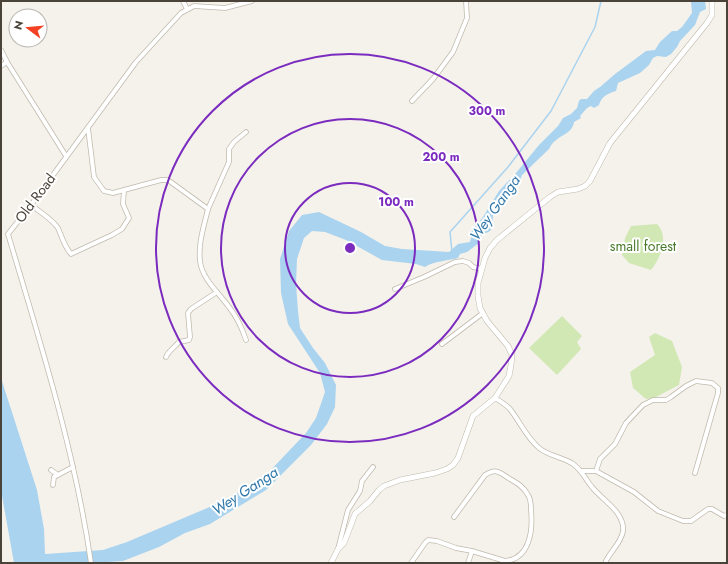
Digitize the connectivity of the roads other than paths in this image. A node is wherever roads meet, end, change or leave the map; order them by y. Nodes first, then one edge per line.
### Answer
1 (183, 1) edge
2 (252, 1) edge
3 (466, 1) edge
4 (712, 1) edge
5 (187, 9) junction
6 (1, 50) edge
7 (7, 62) junction
8 (1, 66) edge
9 (412, 101) dead end
10 (88, 127) junction
11 (246, 132) dead end
12 (66, 156) junction
13 (124, 190) junction
14 (31, 205) junction
15 (208, 209) junction
16 (482, 269) junction
17 (394, 289) dead end
18 (217, 292) junction
19 (483, 313) junction
20 (246, 340) dead end
21 (442, 344) dead end
22 (166, 357) dead end
23 (495, 398) junction
24 (73, 467) junction
25 (373, 468) dead end
26 (51, 470) dead end
27 (581, 471) junction
28 (596, 471) junction
29 (695, 473) dead end
30 (58, 475) junction
31 (53, 485) dead end
32 (727, 515) edge
33 (454, 517) dead end
34 (338, 549) junction
35 (472, 552) junction
36 (505, 562) edge
37 (91, 563) edge
38 (331, 563) edge
39 (411, 563) edge
40 (468, 563) edge
41 (605, 563) edge

1 - 5 street
2 - 5 street
3 - 9 street
4 - 16 street
5 - 10 street, Old Road
6 - 7 street
7 - 8 street
7 - 12 street
10 - 12 street, Old Road
10 - 13 street
11 - 15 street
12 - 14 street, Old Road
13 - 14 street
13 - 15 street
14 - 24 street, Old Road
15 - 18 street
16 - 17 street
16 - 19 street
18 - 20 street
18 - 22 street
19 - 21 street
19 - 23 street
23 - 27 street
23 - 34 street
24 - 30 street
24 - 37 street, Old Road
25 - 34 street
26 - 30 street
27 - 28 street
27 - 41 street
28 - 29 street
28 - 32 street
30 - 31 street
33 - 36 street
34 - 38 street
35 - 36 street
35 - 39 street
35 - 40 street

